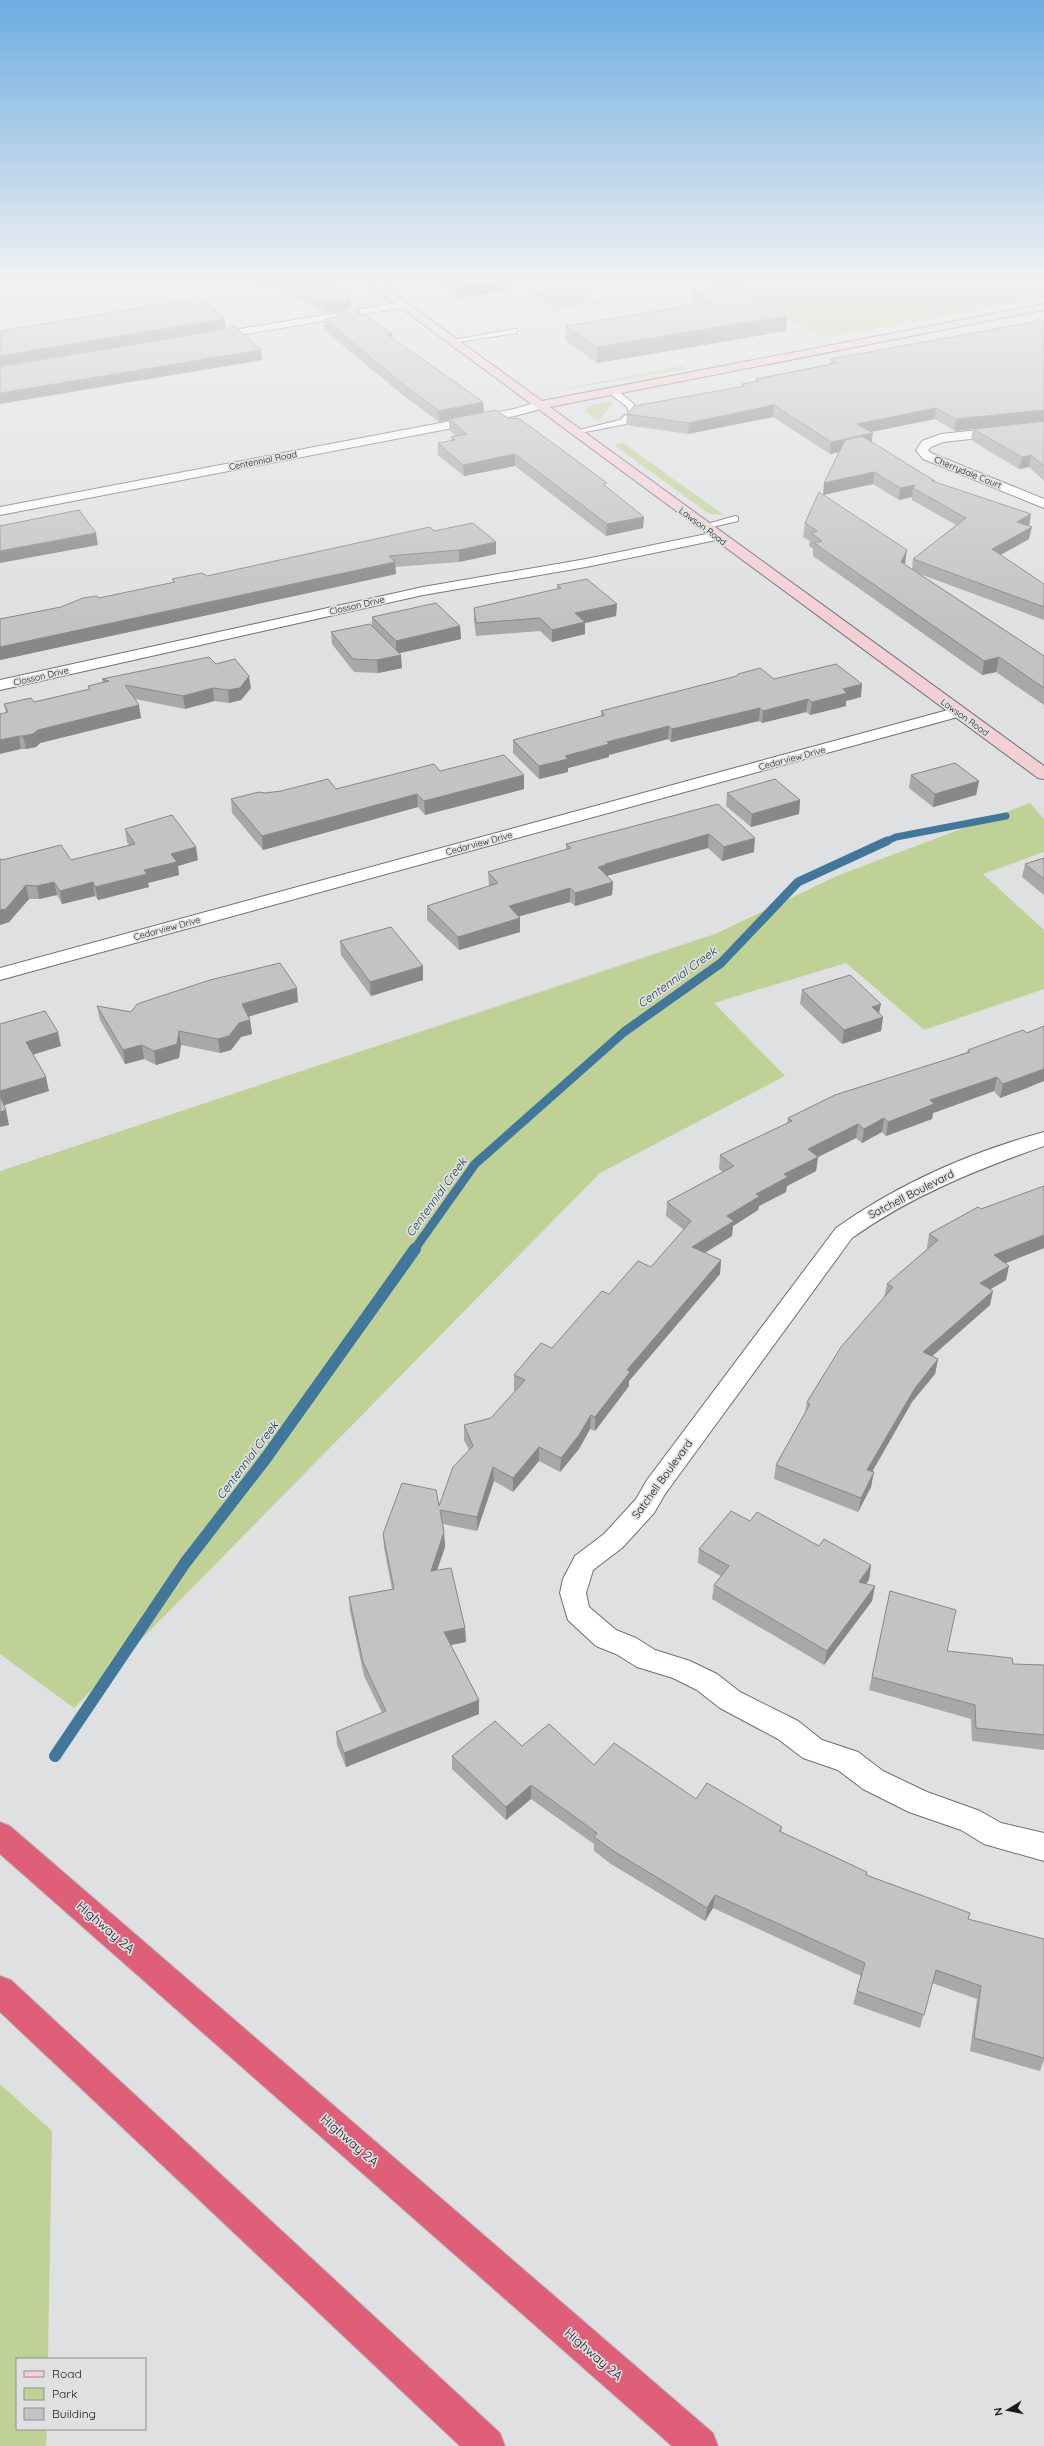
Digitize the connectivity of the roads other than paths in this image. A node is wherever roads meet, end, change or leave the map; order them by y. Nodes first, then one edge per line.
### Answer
1 (520, 390) edge
2 (611, 390) joint
3 (540, 405) junction
4 (613, 414) dead end
5 (611, 424) junction
6 (1044, 427) edge
7 (576, 432) junction
8 (1044, 504) edge
9 (0, 511) edge
10 (735, 519) dead end
11 (704, 526) junction
12 (716, 536) junction
13 (0, 685) edge
14 (959, 712) junction
15 (1044, 774) edge
16 (0, 974) edge
17 (1044, 1138) edge
18 (0, 1835) edge
19 (1044, 1847) edge
20 (0, 1991) edge
21 (487, 2446) edge
22 (700, 2446) edge

1 - 3 street, Lawson Road
2 - 3 street, Centennial Road
2 - 5 lane
3 - 7 street, Lawson Road
3 - 9 street, Centennial Road
4 - 5 lane
5 - 7 lane
6 - 8 street, Cherrydale Court
7 - 11 street, Lawson Road
10 - 11 lane
11 - 12 street, Lawson Road
12 - 13 street, Closson Drive
12 - 14 street, Lawson Road
14 - 15 street, Lawson Road
14 - 16 street, Cedarview Drive
17 - 19 street, Satchell Boulevard
18 - 22 highway, Highway 2A
20 - 21 highway

